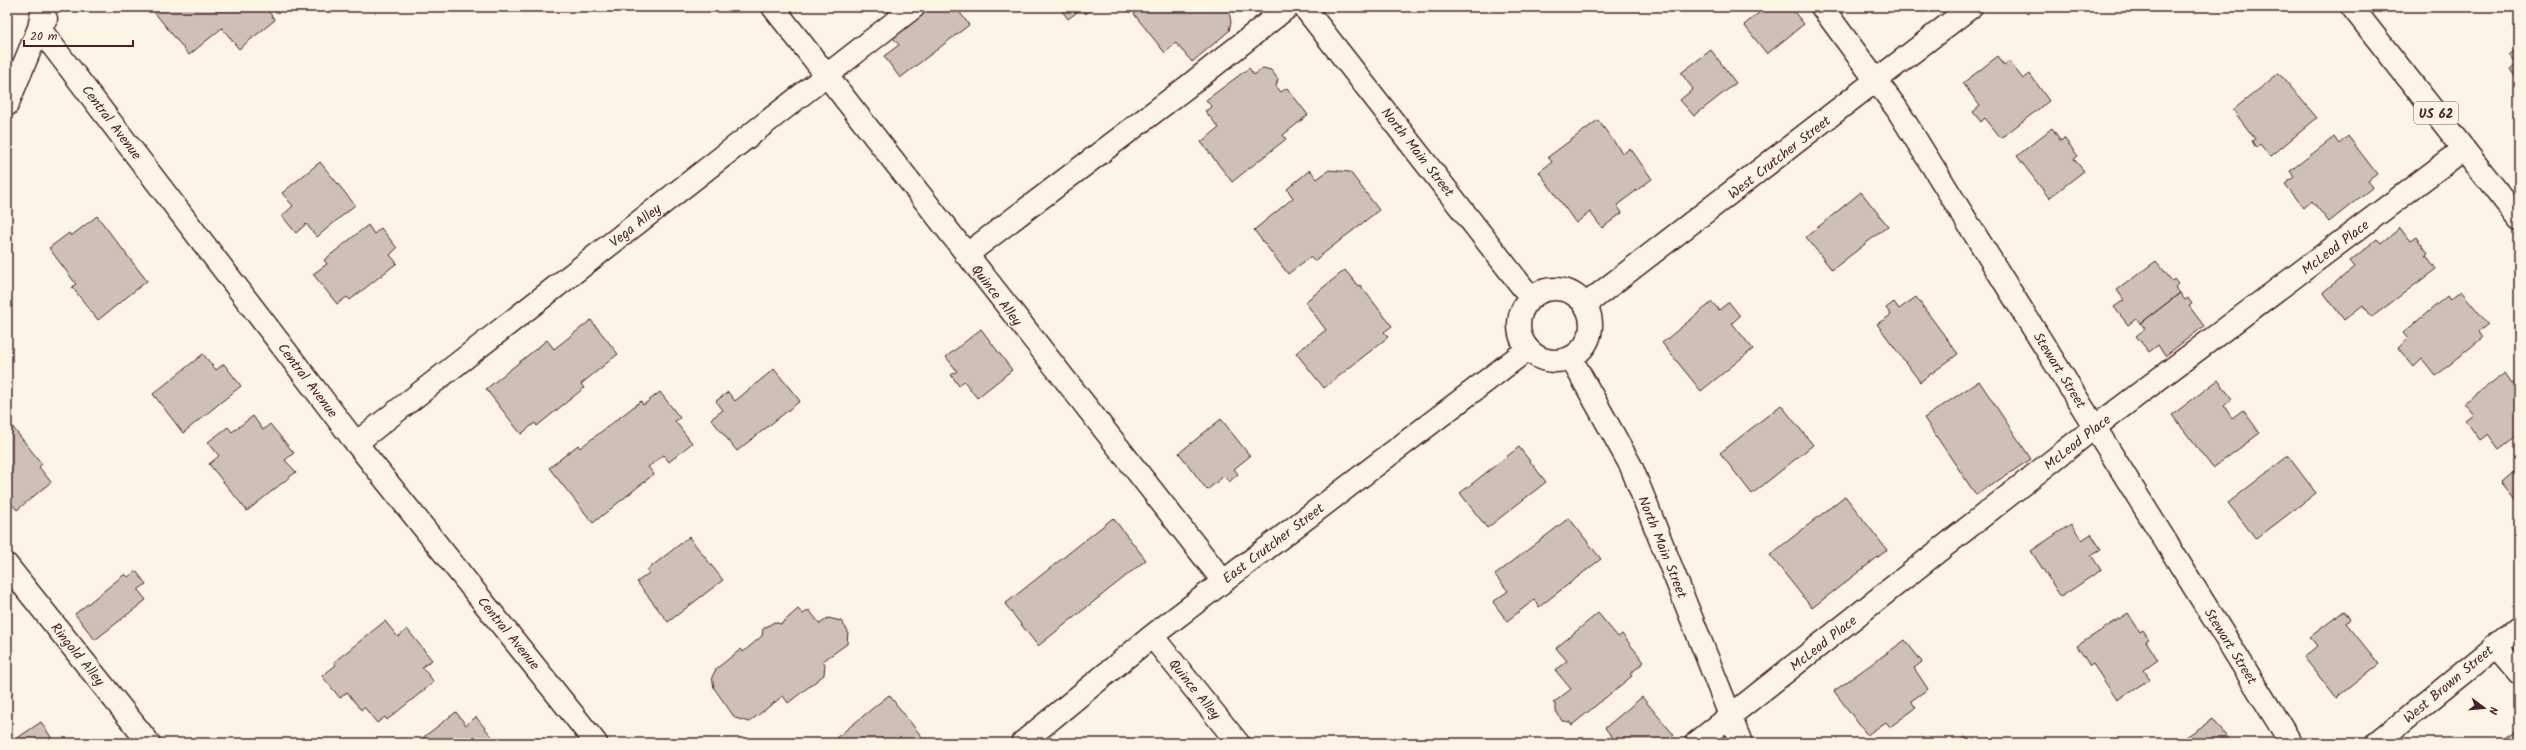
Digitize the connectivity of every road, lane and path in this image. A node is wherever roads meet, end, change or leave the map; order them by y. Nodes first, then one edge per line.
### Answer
1 (56, 7) edge
2 (773, 7) edge
3 (914, 7) edge
4 (1288, 7) edge
5 (1304, 7) edge
6 (1822, 7) edge
7 (1971, 7) edge
8 (2352, 7) edge
9 (41, 17) edge
10 (826, 76) junction
11 (1878, 80) junction
12 (7, 105) edge
13 (2464, 149) junction
14 (2519, 219) edge
15 (966, 255) junction
16 (1531, 298) junction
17 (1586, 305) junction
18 (1528, 349) junction
19 (1572, 358) junction
20 (2095, 427) junction
21 (356, 443) junction
22 (7, 565) edge
23 (1223, 581) junction
24 (2519, 626) edge
25 (1152, 636) junction
26 (2495, 645) junction
27 (2519, 673) edge
28 (1730, 716) junction
29 (149, 743) edge
30 (596, 743) edge
31 (1022, 743) edge
32 (1238, 743) edge
33 (1696, 743) edge
34 (1741, 743) edge
35 (2291, 743) edge
36 (2377, 743) edge

1 - 9 street
2 - 10 street, Quince Alley
3 - 10 street, Vega Alley
4 - 15 street
5 - 16 street, North Main Street
6 - 11 street, Stewart Street
7 - 11 street, West Crutcher Street
8 - 13 street, US 62
9 - 12 street
9 - 21 street, Central Avenue
10 - 15 street, Quince Alley
10 - 21 street, Vega Alley
11 - 17 street, West Crutcher Street
11 - 20 street, Stewart Street
13 - 14 street, US 62
13 - 20 street, McLeod Place
15 - 23 street, Quince Alley
16 - 17 street
16 - 18 street
17 - 19 street
18 - 19 street
18 - 23 street, East Crutcher Street
19 - 28 street, North Main Street
20 - 28 street, McLeod Place
20 - 35 street, Stewart Street
21 - 30 street, Central Avenue
22 - 29 street, Ringold Alley
23 - 25 street, East Crutcher Street
24 - 26 street, West Brown Street
25 - 31 street, East Crutcher Street
25 - 32 street, Quince Alley
26 - 27 street
26 - 36 street, West Brown Street
28 - 33 street, McLeod Place
28 - 34 street, North Main Street

